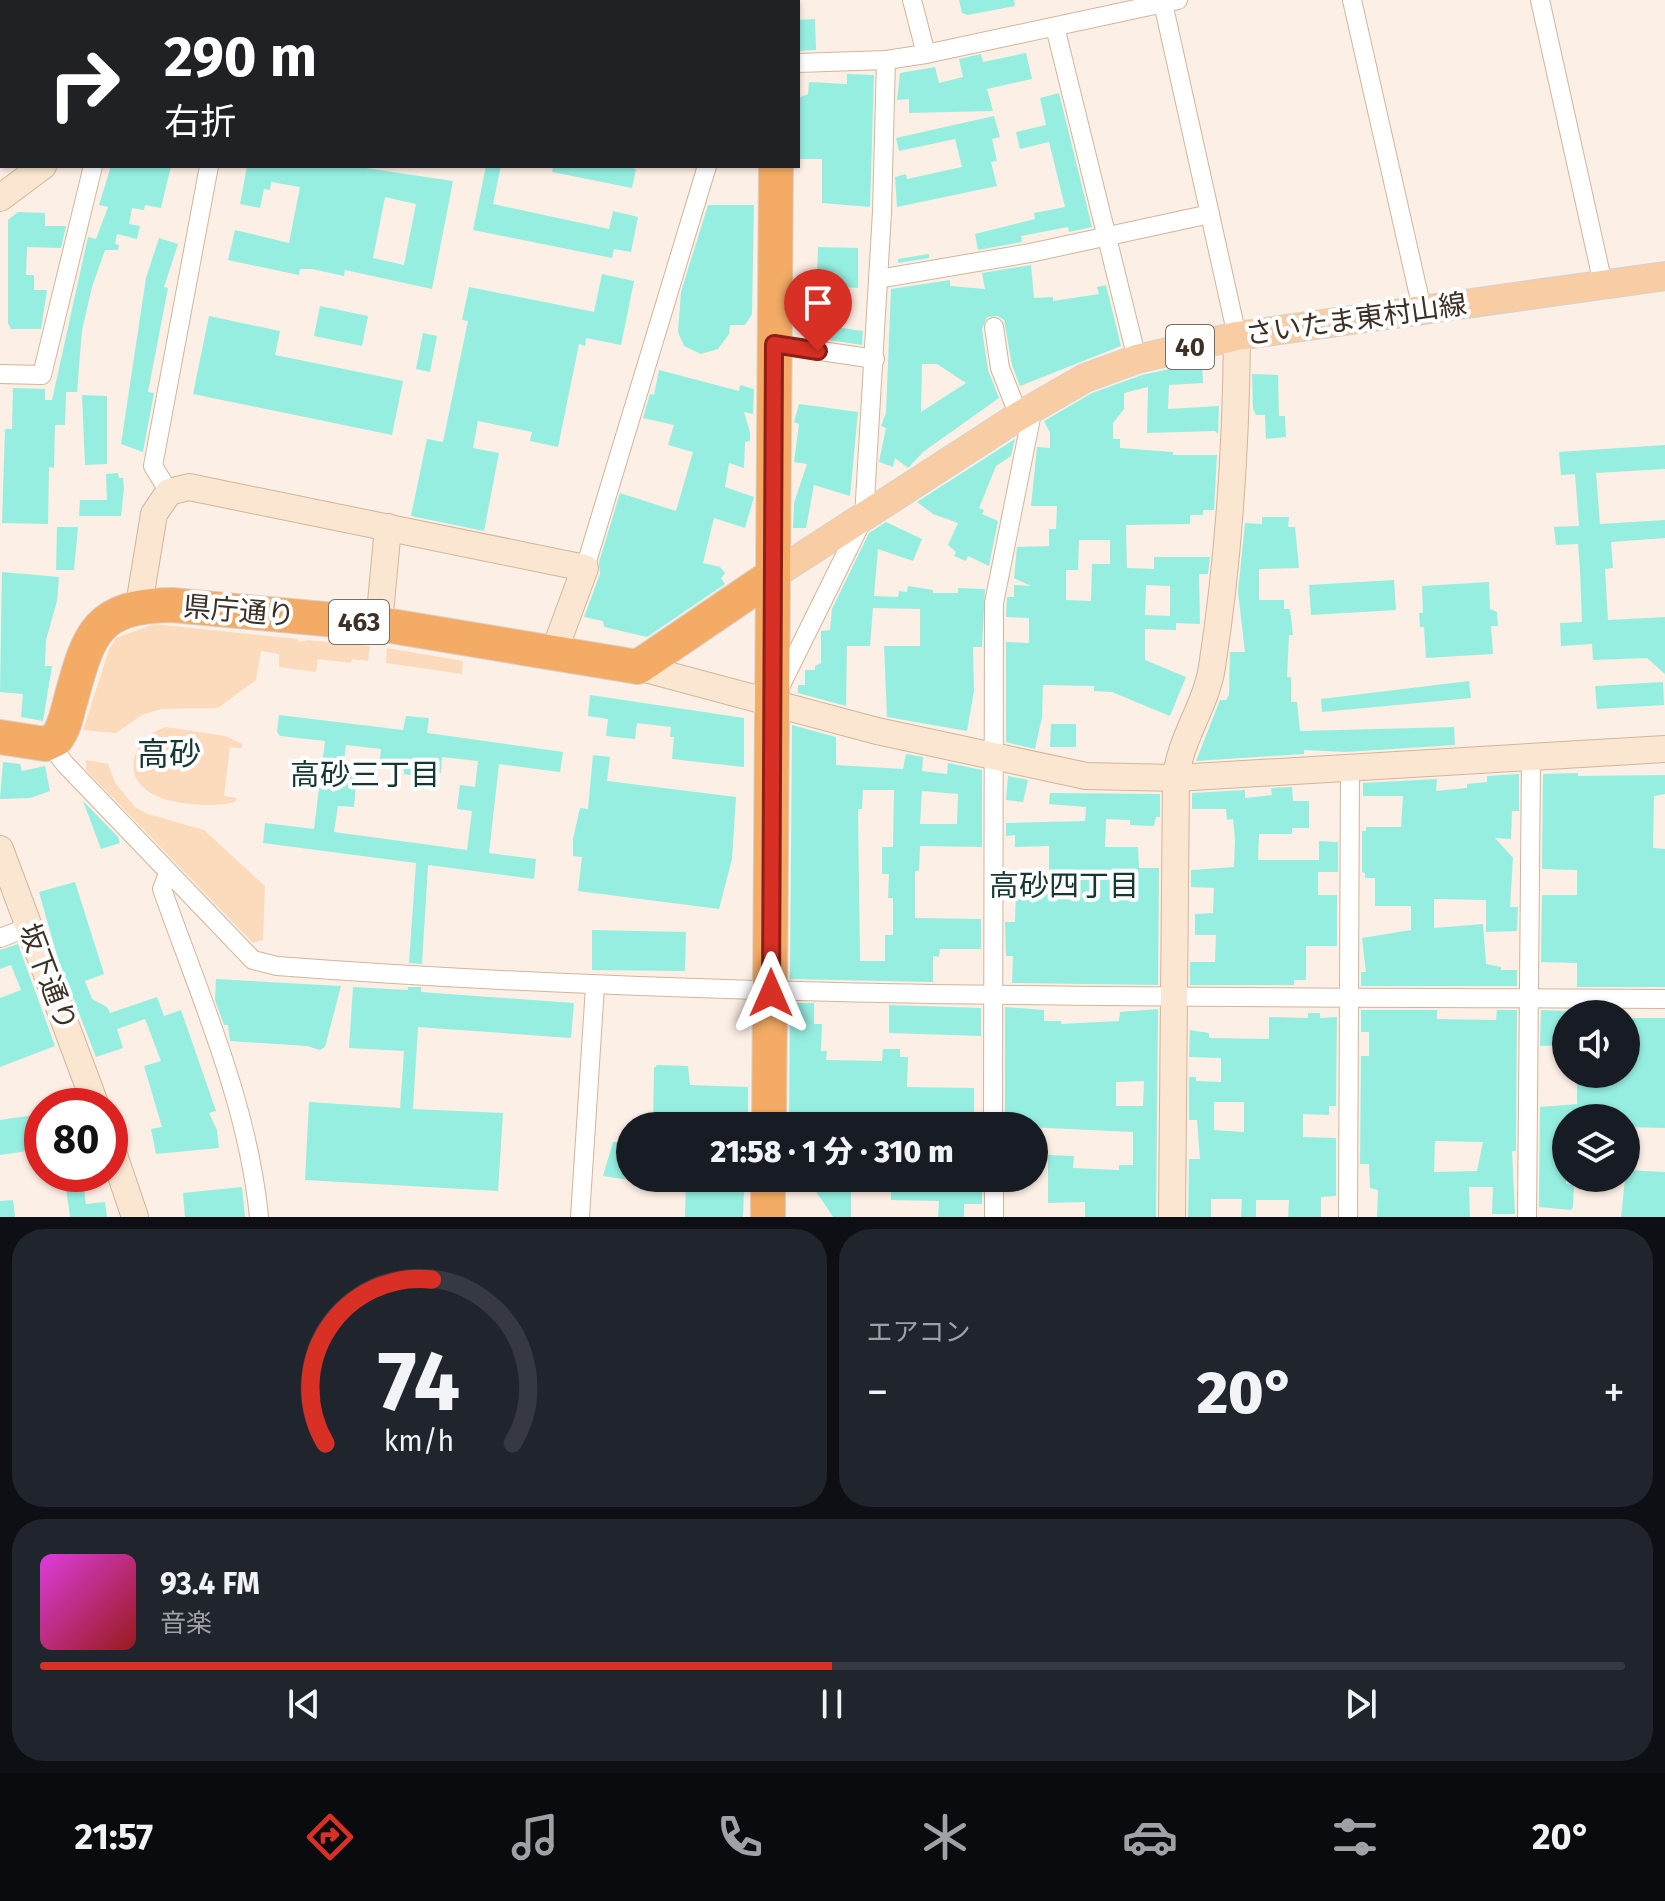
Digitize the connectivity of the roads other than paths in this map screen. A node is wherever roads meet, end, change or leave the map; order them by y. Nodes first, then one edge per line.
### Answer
1 (912, 0) edge
2 (1352, 0) edge
3 (1540, 0) edge
4 (1172, 1) edge
5 (1055, 27) junction
6 (926, 54) junction
7 (886, 60) junction
8 (800, 63) edge
9 (40, 168) edge
10 (93, 168) edge
11 (209, 168) edge
12 (706, 168) edge
13 (776, 168) edge
14 (0, 198) edge
15 (1210, 214) junction
16 (1107, 236) junction
17 (1665, 276) edge
18 (878, 279) junction
19 (1603, 284) junction
20 (1422, 309) junction
21 (994, 327) dead end
22 (1237, 336) junction
23 (774, 344) junction
24 (875, 359) junction
25 (1137, 359) junction
26 (0, 374) edge
27 (1026, 412) junction
28 (169, 492) junction
29 (864, 517) junction
30 (388, 527) junction
31 (585, 568) junction
32 (772, 576) junction
33 (139, 605) junction
34 (379, 624) junction
35 (554, 652) junction
36 (638, 667) junction
37 (773, 702) junction
38 (0, 737) edge
39 (49, 743) junction
40 (1665, 749) edge
41 (1531, 757) junction
42 (993, 758) junction
43 (1350, 767) junction
44 (1176, 778) junction
45 (0, 849) edge
46 (168, 874) junction
47 (29, 927) junction
48 (0, 938) edge
49 (595, 987) junction
50 (771, 993) junction
51 (992, 994) junction
52 (1174, 996) junction
53 (1349, 997) junction
54 (1529, 998) junction
55 (1665, 999) edge
56 (89, 1088) edge
57 (769, 1112) edge
58 (993, 1112) edge
59 (127, 1192) edge
60 (768, 1192) edge
61 (994, 1192) edge
62 (135, 1217) edge
63 (259, 1217) edge
64 (580, 1217) edge
65 (768, 1217) edge
66 (994, 1217) edge
67 (1172, 1217) edge
68 (1348, 1217) edge
69 (1527, 1217) edge

1 - 6 street
2 - 20 street
3 - 19 street
4 - 5 street
4 - 15 street
5 - 6 street
5 - 16 street
6 - 7 street
7 - 8 street
7 - 18 street
9 - 14 street
10 - 26 street
11 - 28 street
12 - 31 street
13 - 23 highway
15 - 16 street
15 - 22 street
16 - 18 street
16 - 25 street
17 - 19 main road, さいたま東村山線 / 40
18 - 24 street
19 - 20 main road, さいたま東村山線 / 40
20 - 22 main road, さいたま東村山線 / 40
21 - 27 street
22 - 25 main road, さいたま東村山線 / 40
22 - 44 street
23 - 24 street
23 - 32 highway
24 - 29 street
25 - 27 main road, さいたま東村山線 / 40
27 - 29 main road, さいたま東村山線 / 40
27 - 42 street
28 - 30 street
28 - 33 street
29 - 32 main road, さいたま東村山線 / 40
29 - 37 street
30 - 31 street
30 - 34 street
31 - 35 street
32 - 36 highway
32 - 37 highway
33 - 34 highway, 県庁通り / 463
33 - 39 highway, 県庁通り / 463
34 - 35 highway, 県庁通り / 463
35 - 36 highway, 県庁通り / 463
36 - 37 street
37 - 42 street
37 - 50 highway
38 - 39 highway
39 - 46 street
40 - 41 street
41 - 43 street
41 - 54 street
42 - 44 street
42 - 51 street
43 - 44 street
43 - 53 street
44 - 52 street
45 - 47 street, 坂下通り
46 - 49 street
46 - 63 street
47 - 48 street
47 - 56 street, 坂下通り
49 - 50 street
49 - 64 street
50 - 51 street
50 - 57 highway
51 - 52 street
51 - 58 street
52 - 53 street
52 - 67 street
53 - 54 street
53 - 68 street
54 - 55 street
54 - 69 street
59 - 62 street
60 - 65 highway
61 - 66 street

